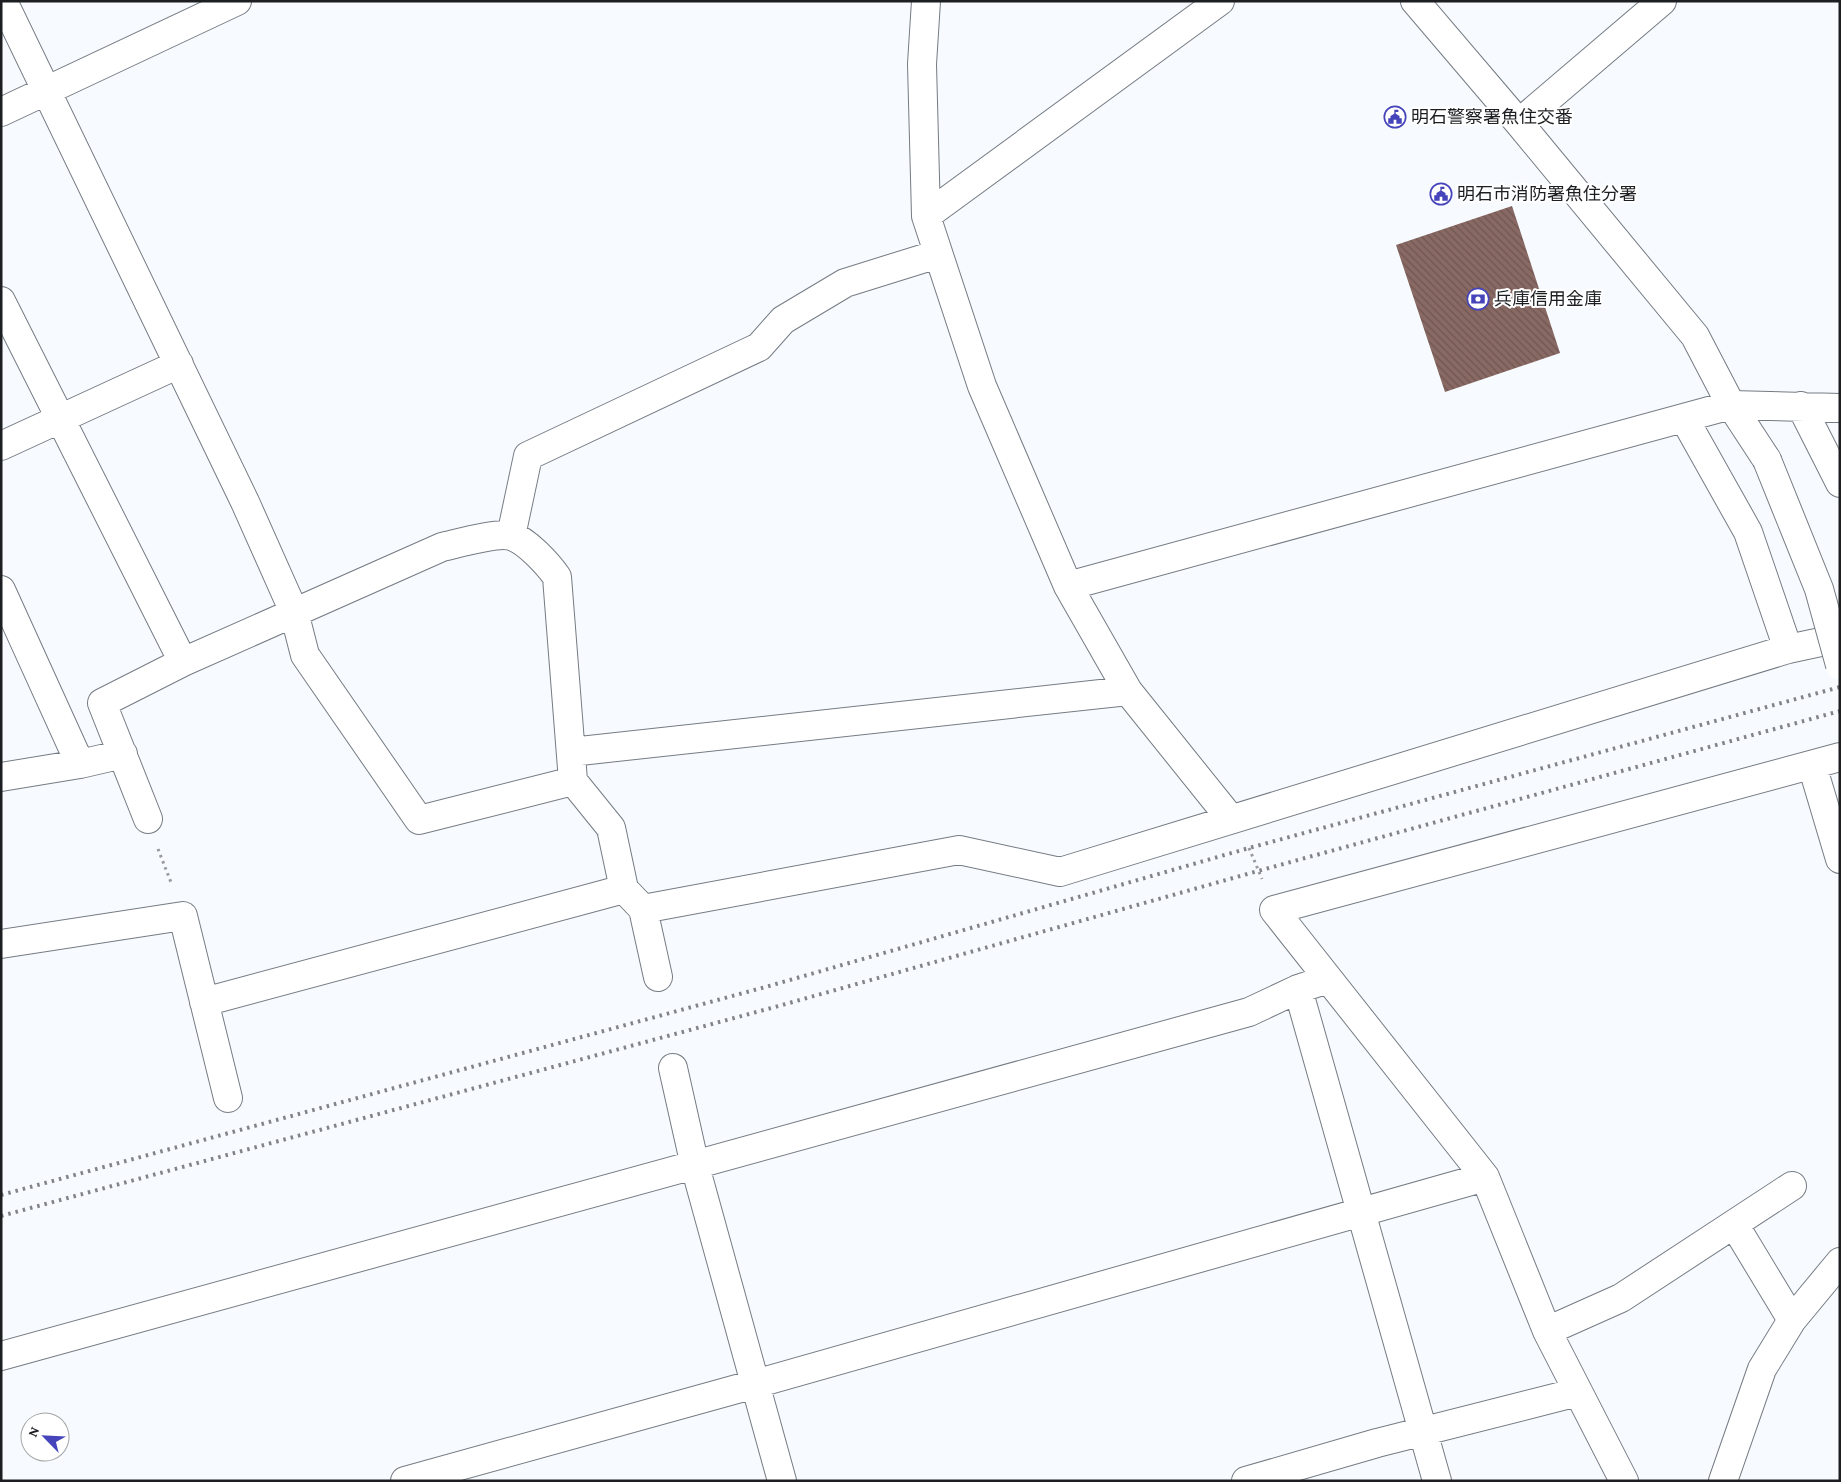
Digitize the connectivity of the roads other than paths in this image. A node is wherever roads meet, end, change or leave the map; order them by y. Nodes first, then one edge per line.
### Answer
1 (3, 1) edge
2 (237, 1) edge
3 (926, 1) edge
4 (1220, 1) edge
5 (1415, 1) edge
6 (1662, 1) edge
7 (46, 91) junction
8 (1, 112) edge
9 (1519, 123) junction
10 (926, 216) junction
11 (938, 254) junction
12 (1, 301) edge
13 (179, 364) junction
14 (1731, 405) junction
15 (1801, 406) junction
16 (1840, 408) edge
17 (59, 418) junction
18 (1684, 418) junction
19 (1, 446) edge
20 (1840, 483) edge
21 (511, 536) junction
22 (1068, 586) junction
23 (1, 590) edge
24 (294, 612) junction
25 (1840, 638) edge
26 (1788, 649) junction
27 (183, 662) junction
28 (1840, 664) edge
29 (1128, 691) junction
30 (571, 752) junction
31 (123, 754) junction
32 (1840, 757) edge
33 (80, 764) junction
34 (1812, 765) junction
35 (1, 777) edge
36 (573, 781) junction
37 (1230, 818) junction
38 (148, 819) road end
39 (1840, 859) edge
40 (624, 889) junction
41 (643, 909) junction
42 (1, 944) edge
43 (658, 977) dead end
44 (1328, 979) junction
45 (1298, 989) junction
46 (204, 1002) junction
47 (673, 1068) dead end
48 (228, 1098) dead end
49 (695, 1166) junction
50 (1485, 1177) junction
51 (1792, 1186) dead end
52 (1361, 1214) junction
53 (1734, 1224) junction
54 (1840, 1262) edge
55 (1792, 1320) junction
56 (1547, 1331) junction
57 (1, 1356) edge
58 (755, 1384) junction
59 (1578, 1392) junction
60 (1424, 1431) junction
61 (405, 1481) edge
62 (782, 1481) edge
63 (1246, 1481) edge
64 (1437, 1481) edge
65 (1624, 1481) edge
66 (1723, 1481) edge

1 - 7 street
2 - 7 street
3 - 10 street
4 - 10 street
5 - 9 street
6 - 9 street
7 - 8 street
7 - 13 street
9 - 14 street
10 - 11 street
11 - 21 street
11 - 22 street
12 - 17 street
13 - 17 street
13 - 24 street
14 - 15 street
14 - 18 street
14 - 28 street, bridge
15 - 16 street
15 - 20 street
17 - 19 street
17 - 27 street
18 - 22 street
18 - 26 street
21 - 24 street
21 - 30 street
22 - 29 street
23 - 33 street
24 - 27 street
24 - 36 street
25 - 26 street
26 - 37 street
27 - 31 street
29 - 30 street
29 - 37 street
30 - 36 street
31 - 33 street
31 - 38 street
32 - 34 street
33 - 35 street
34 - 39 street
34 - 44 street
36 - 40 street
37 - 41 street
40 - 41 street
40 - 46 street
41 - 43 street
42 - 46 street
44 - 45 street
44 - 50 street
45 - 49 street
45 - 52 street
46 - 48 street
47 - 49 street
49 - 57 street
49 - 58 street
50 - 52 street
50 - 56 street
51 - 53 street
52 - 58 street
52 - 60 street
53 - 55 street
53 - 56 street
54 - 55 street
55 - 66 street
56 - 59 street
58 - 61 street
58 - 62 street
59 - 60 street
59 - 65 street
60 - 63 street
60 - 64 street

